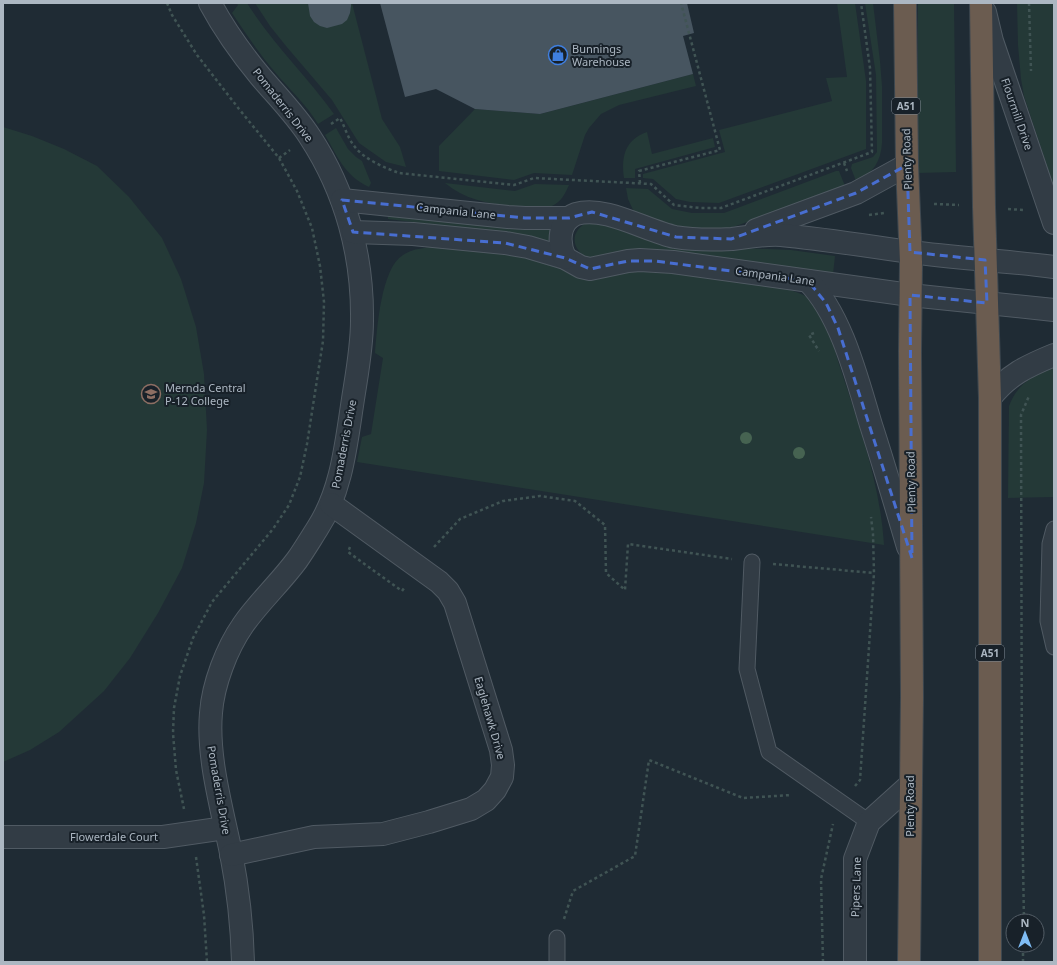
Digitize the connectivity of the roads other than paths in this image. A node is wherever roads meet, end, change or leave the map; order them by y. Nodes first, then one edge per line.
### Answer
1 (210, 3) edge
2 (905, 3) edge
3 (982, 3) edge
4 (907, 165) junction
5 (342, 200) junction
6 (569, 218) junction
7 (1054, 223) edge
8 (353, 232) junction
9 (731, 239) junction
10 (910, 252) junction
11 (565, 258) junction
12 (985, 260) junction
13 (1054, 267) edge
14 (808, 281) junction
15 (910, 295) junction
16 (987, 303) junction
17 (1054, 310) edge
18 (1054, 355) edge
19 (990, 398) junction
20 (331, 504) junction
21 (1054, 529) edge
22 (912, 558) junction
23 (752, 562) road end
24 (1054, 647) edge
25 (910, 785) junction
26 (869, 822) junction
27 (225, 828) junction
28 (3, 837) edge
29 (231, 855) junction
30 (557, 938) road end
31 (243, 962) edge
32 (557, 962) edge
33 (855, 962) edge
34 (909, 962) edge
35 (990, 962) edge

1 - 5 street, Pomaderris Drive
2 - 4 highway, Plenty Road / A51
3 - 7 street, Flourmill Drive
3 - 12 highway, A51
4 - 9 street
4 - 10 highway, Plenty Road / A51
5 - 6 street, Campania Lane
5 - 8 street, Pomaderris Drive
6 - 9 street, Campania Lane
6 - 11 street
8 - 11 street, Campania Lane
8 - 20 street, Pomaderris Drive
9 - 10 street, Campania Lane
10 - 12 street, Campania Lane
10 - 15 highway, Plenty Road / A51
11 - 14 street, Campania Lane
12 - 13 street
12 - 16 highway, A51
14 - 15 street, Campania Lane
14 - 22 street
15 - 16 street, Campania Lane
15 - 22 highway, Plenty Road / A51
16 - 17 street
16 - 19 highway, A51
18 - 19 street
19 - 35 highway, A51
20 - 27 street, Pomaderris Drive
20 - 29 street, Eaglehawk Drive
21 - 24 lane
22 - 25 highway, Plenty Road / A51
23 - 26 lane
25 - 26 street, Pipers Lane
25 - 34 highway, Plenty Road / A51
26 - 33 street, Pipers Lane
27 - 28 street, Flowerdale Court
27 - 29 street, Pomaderris Drive
29 - 31 street, Pomaderris Drive
30 - 32 lane

